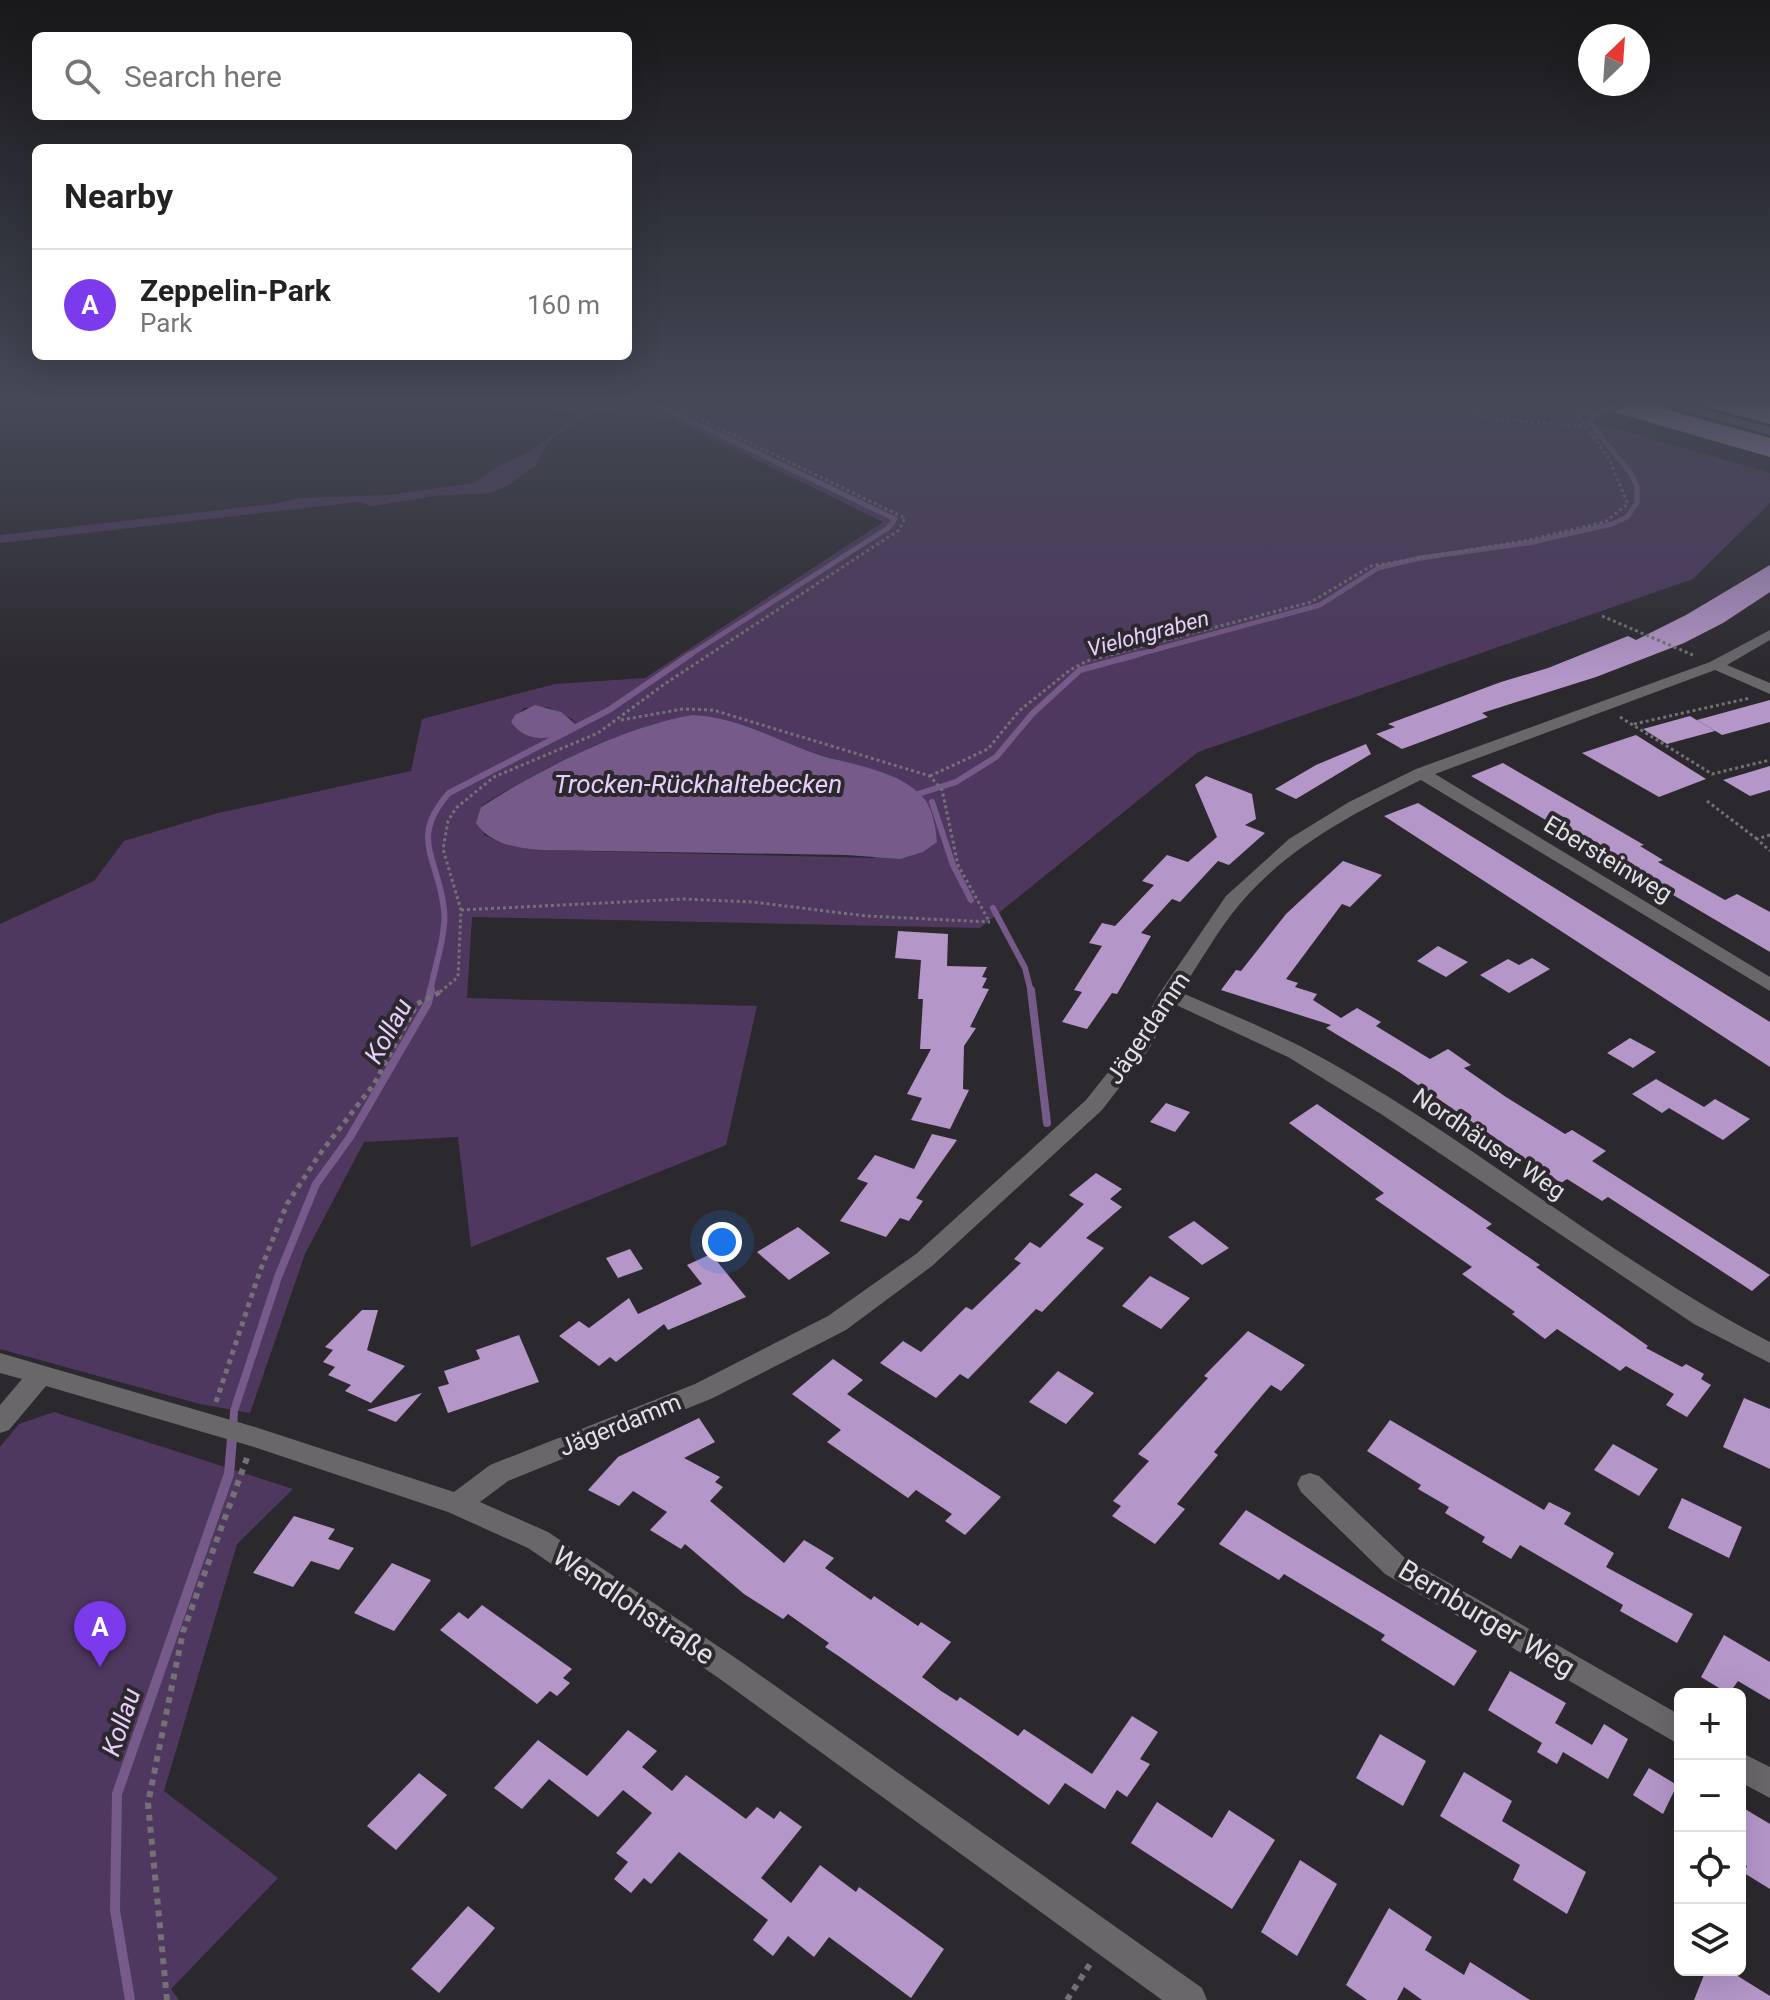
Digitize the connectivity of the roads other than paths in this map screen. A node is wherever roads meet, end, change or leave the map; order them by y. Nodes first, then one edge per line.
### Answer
1 (1770, 634) edge
2 (1715, 665) junction
3 (1770, 689) edge
4 (1422, 773) junction
5 (1770, 985) edge
6 (1169, 994) junction
7 (1770, 1353) edge
8 (0, 1363) edge
9 (41, 1375) junction
10 (0, 1423) edge
11 (1310, 1484) dead end
12 (457, 1504) junction
13 (1674, 1728) edge
14 (1746, 1769) edge
15 (1770, 1783) edge
16 (1190, 2000) edge

1 - 2 street, Jägerdamm
2 - 3 street
2 - 4 street, Jägerdamm
4 - 5 street, Ebersteinweg
4 - 6 street, Jägerdamm
6 - 7 street, Nordhäuser Weg
6 - 12 street, Jägerdamm
8 - 9 street, Wendlohstraße
9 - 10 street
9 - 12 street, Wendlohstraße
11 - 13 street, Bernburger Weg
12 - 16 street, Wendlohstraße
14 - 15 street

